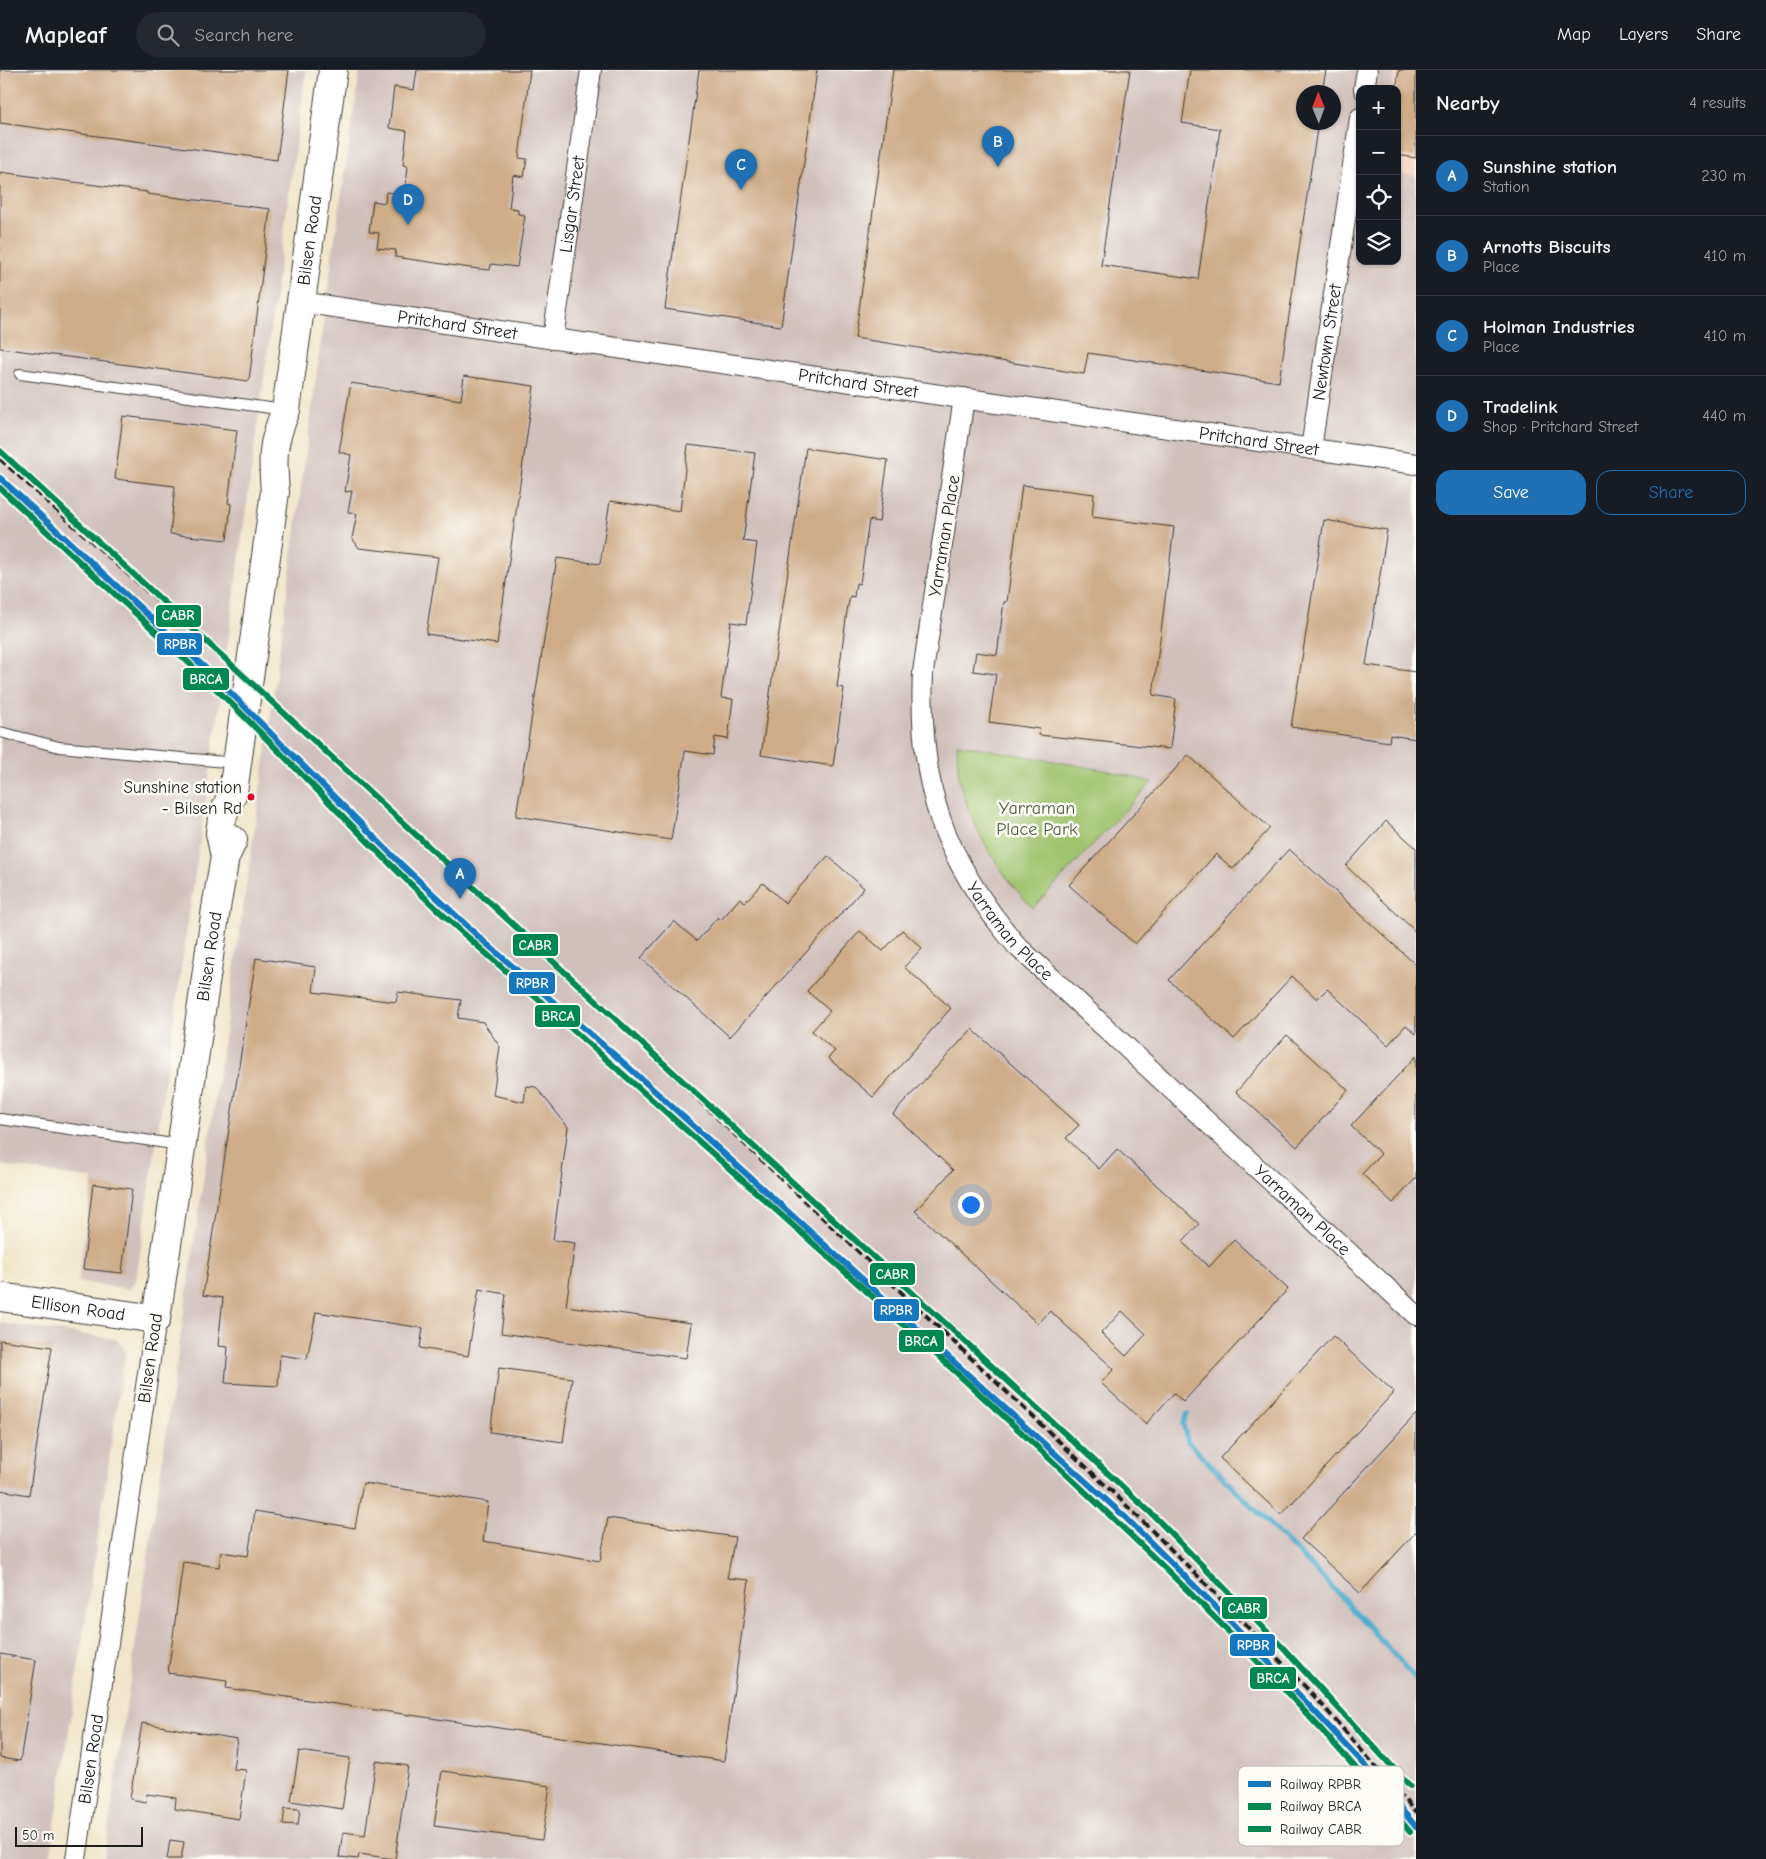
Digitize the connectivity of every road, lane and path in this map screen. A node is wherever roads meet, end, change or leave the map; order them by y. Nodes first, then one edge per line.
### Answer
1 (333, 70) edge
2 (591, 70) edge
3 (1367, 70) edge
4 (1365, 85) edge
5 (1358, 130) edge
6 (300, 302) junction
7 (553, 339) junction
8 (20, 374) dead end
9 (964, 398) junction
10 (286, 410) junction
11 (1311, 449) junction
12 (1416, 464) edge
13 (0, 732) edge
14 (238, 764) junction
15 (0, 1119) edge
16 (181, 1145) junction
17 (0, 1297) edge
18 (1416, 1315) edge
19 (156, 1319) junction
20 (76, 1859) edge

1 - 6 street, Bilsen Road
2 - 7 street, Lisgar Street
3 - 4 street
5 - 11 street, Newtown Street
6 - 7 street, Pritchard Street
6 - 10 street, Bilsen Road
7 - 9 street, Pritchard Street
8 - 10 lane
9 - 11 street, Pritchard Street
9 - 18 street, Yarraman Place
10 - 14 street, Bilsen Road
11 - 12 street, Pritchard Street
13 - 14 lane
14 - 16 street, Bilsen Road
15 - 16 lane
16 - 19 street, Bilsen Road
17 - 19 street, Ellison Road
19 - 20 street, Bilsen Road

